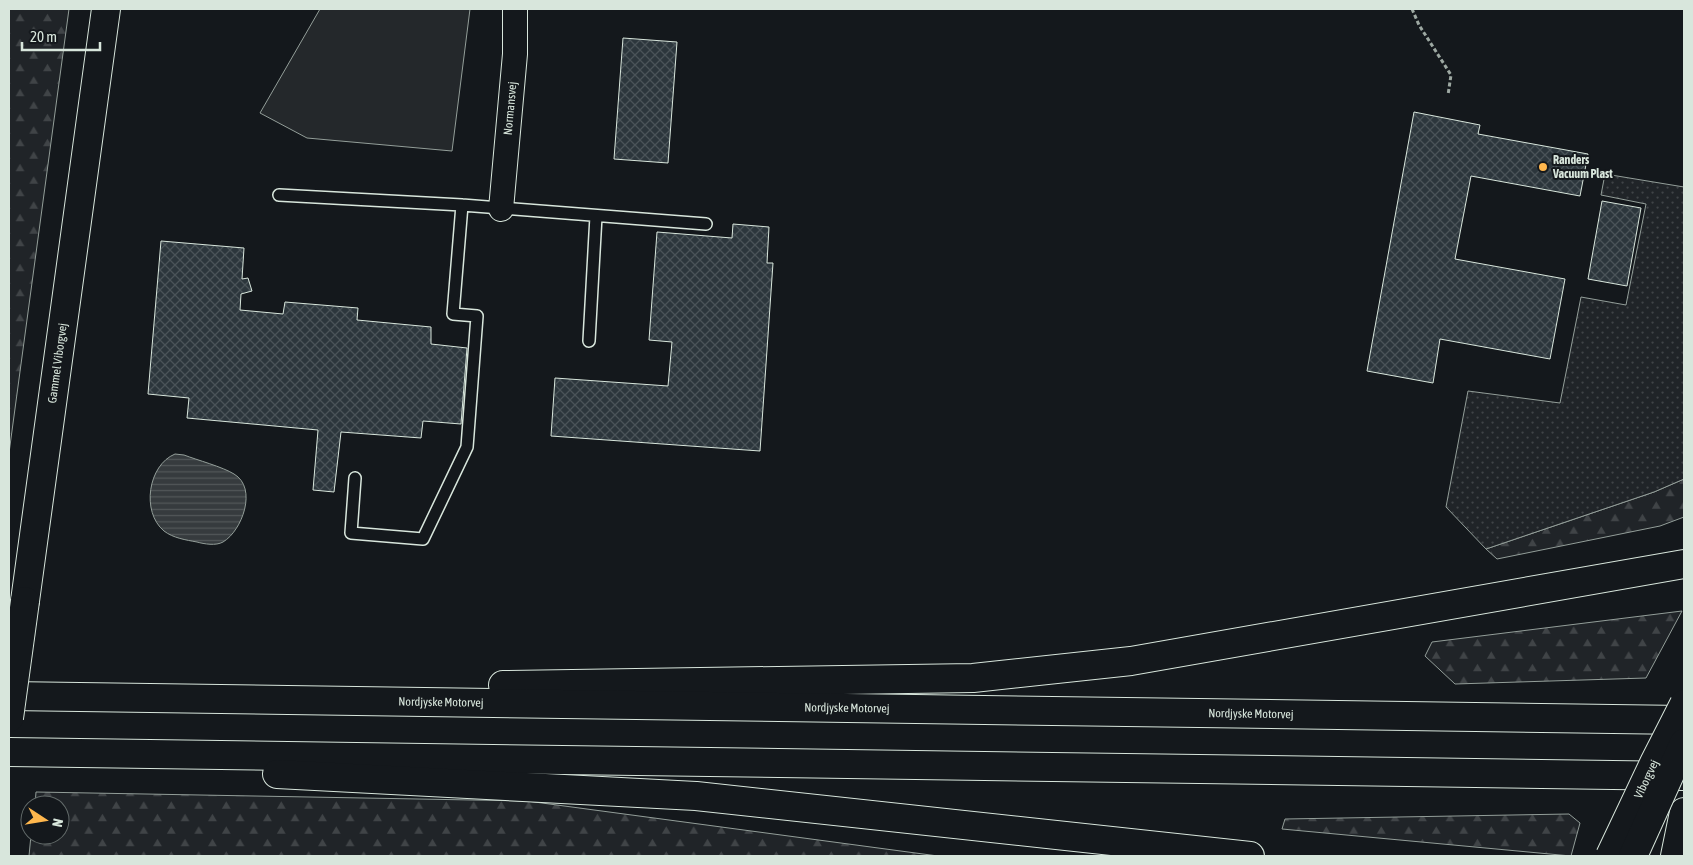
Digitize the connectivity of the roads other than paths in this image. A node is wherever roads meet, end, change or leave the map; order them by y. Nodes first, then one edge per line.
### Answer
1 (106, 9) edge
2 (515, 9) edge
3 (279, 195) dead end
4 (462, 206) junction
5 (502, 209) junction
6 (596, 216) junction
7 (706, 224) dead end
8 (589, 341) dead end
9 (355, 478) dead end
10 (1684, 564) edge
11 (9, 696) edge
12 (80, 697) junction
13 (1684, 704) edge
14 (9, 718) edge
15 (1684, 720) edge
16 (1684, 743) edge
17 (9, 754) edge
18 (1684, 776) edge
19 (1684, 812) edge
20 (1246, 856) edge
21 (1610, 856) edge
22 (1633, 856) edge
23 (1675, 856) edge

1 - 14 main road, Gammel Viborgvej, bridge
2 - 5 street, Normansvej
3 - 4 lane
4 - 5 lane
4 - 9 lane
5 - 6 lane
6 - 7 lane
6 - 8 lane
10 - 12 main road
11 - 12 main road, Nordjyske Motorvej
12 - 15 main road, Nordjyske Motorvej
13 - 21 main road, Viborgvej, bridge
16 - 22 main road, bridge
17 - 18 main road
17 - 20 main road
19 - 23 main road

